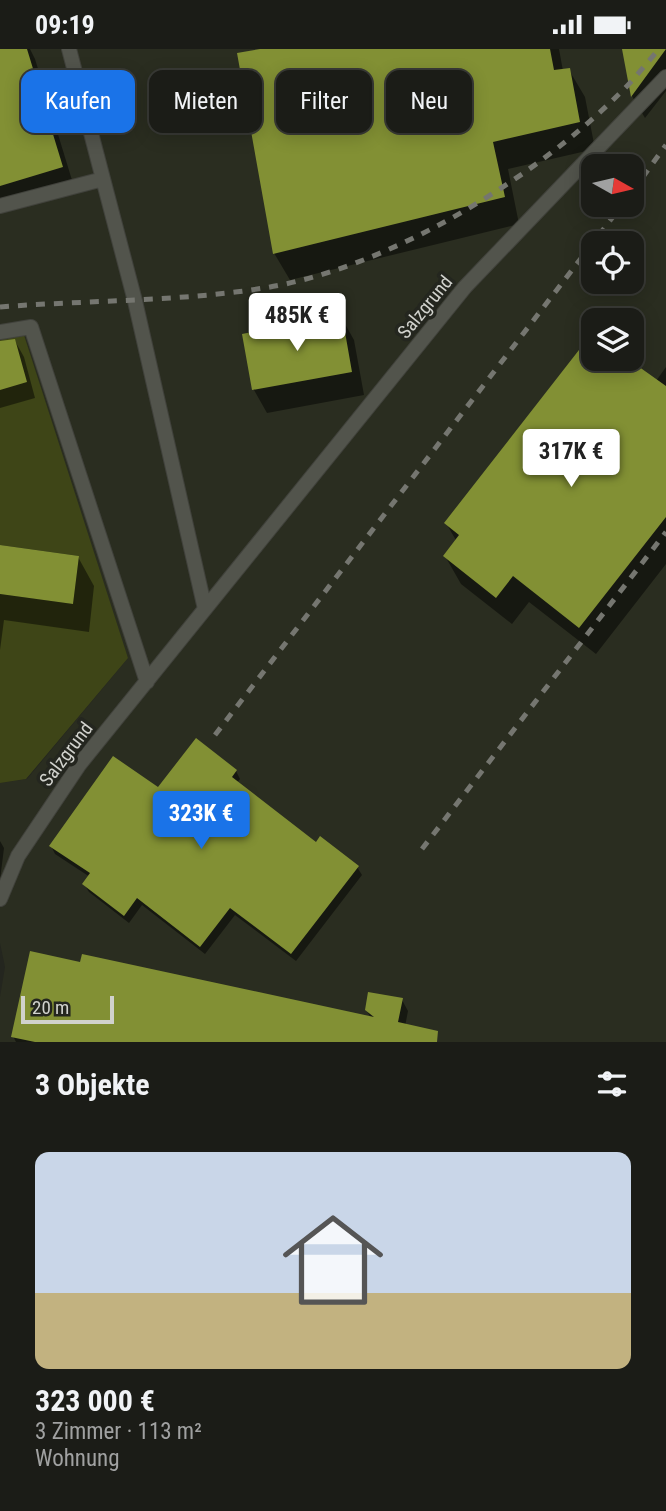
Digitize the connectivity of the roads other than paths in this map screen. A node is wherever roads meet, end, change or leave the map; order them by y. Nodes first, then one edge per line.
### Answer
1 (69, 49) edge
2 (666, 77) edge
3 (103, 179) junction
4 (0, 206) edge
5 (0, 332) edge
6 (205, 609) junction
7 (147, 682) junction
8 (0, 899) edge

1 - 3 lane
2 - 6 lane, Salzgrund
3 - 4 lane
3 - 6 lane
5 - 7 lane
6 - 7 lane, Salzgrund
7 - 8 lane, Salzgrund

